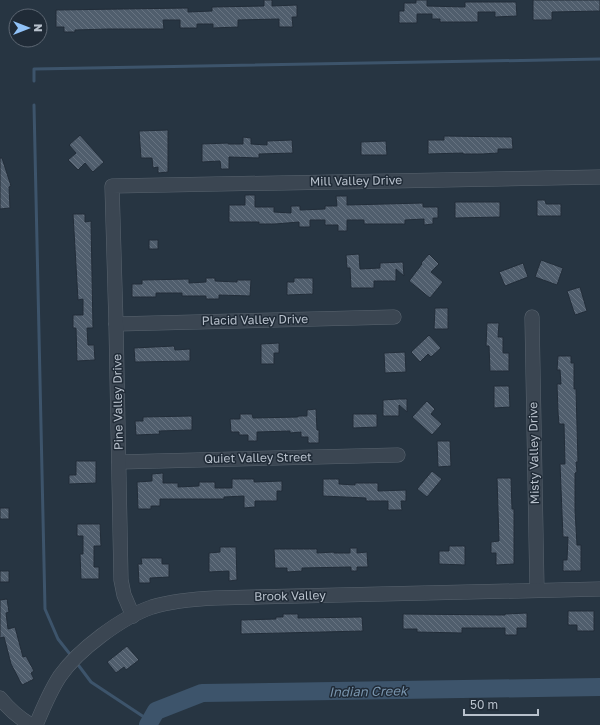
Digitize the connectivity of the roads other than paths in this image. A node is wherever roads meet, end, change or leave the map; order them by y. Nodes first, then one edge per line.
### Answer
1 (600, 176) edge
2 (112, 186) joint
3 (394, 317) dead end
4 (532, 317) dead end
5 (116, 324) junction
6 (398, 455) dead end
7 (119, 462) junction
8 (600, 589) edge
9 (537, 590) junction
10 (134, 616) junction
11 (0, 698) edge
12 (31, 725) edge
13 (36, 725) edge

1 - 2 street, Mill Valley Drive
2 - 5 street, Pine Valley Drive
3 - 5 street, Placid Valley Drive
4 - 9 street, Misty Valley Drive
5 - 7 street, Pine Valley Drive
6 - 7 street, Quiet Valley Street
7 - 10 street, Pine Valley Drive
8 - 9 street, Brook Valley
9 - 10 street, Brook Valley
10 - 13 street, Brook Valley
11 - 12 street

